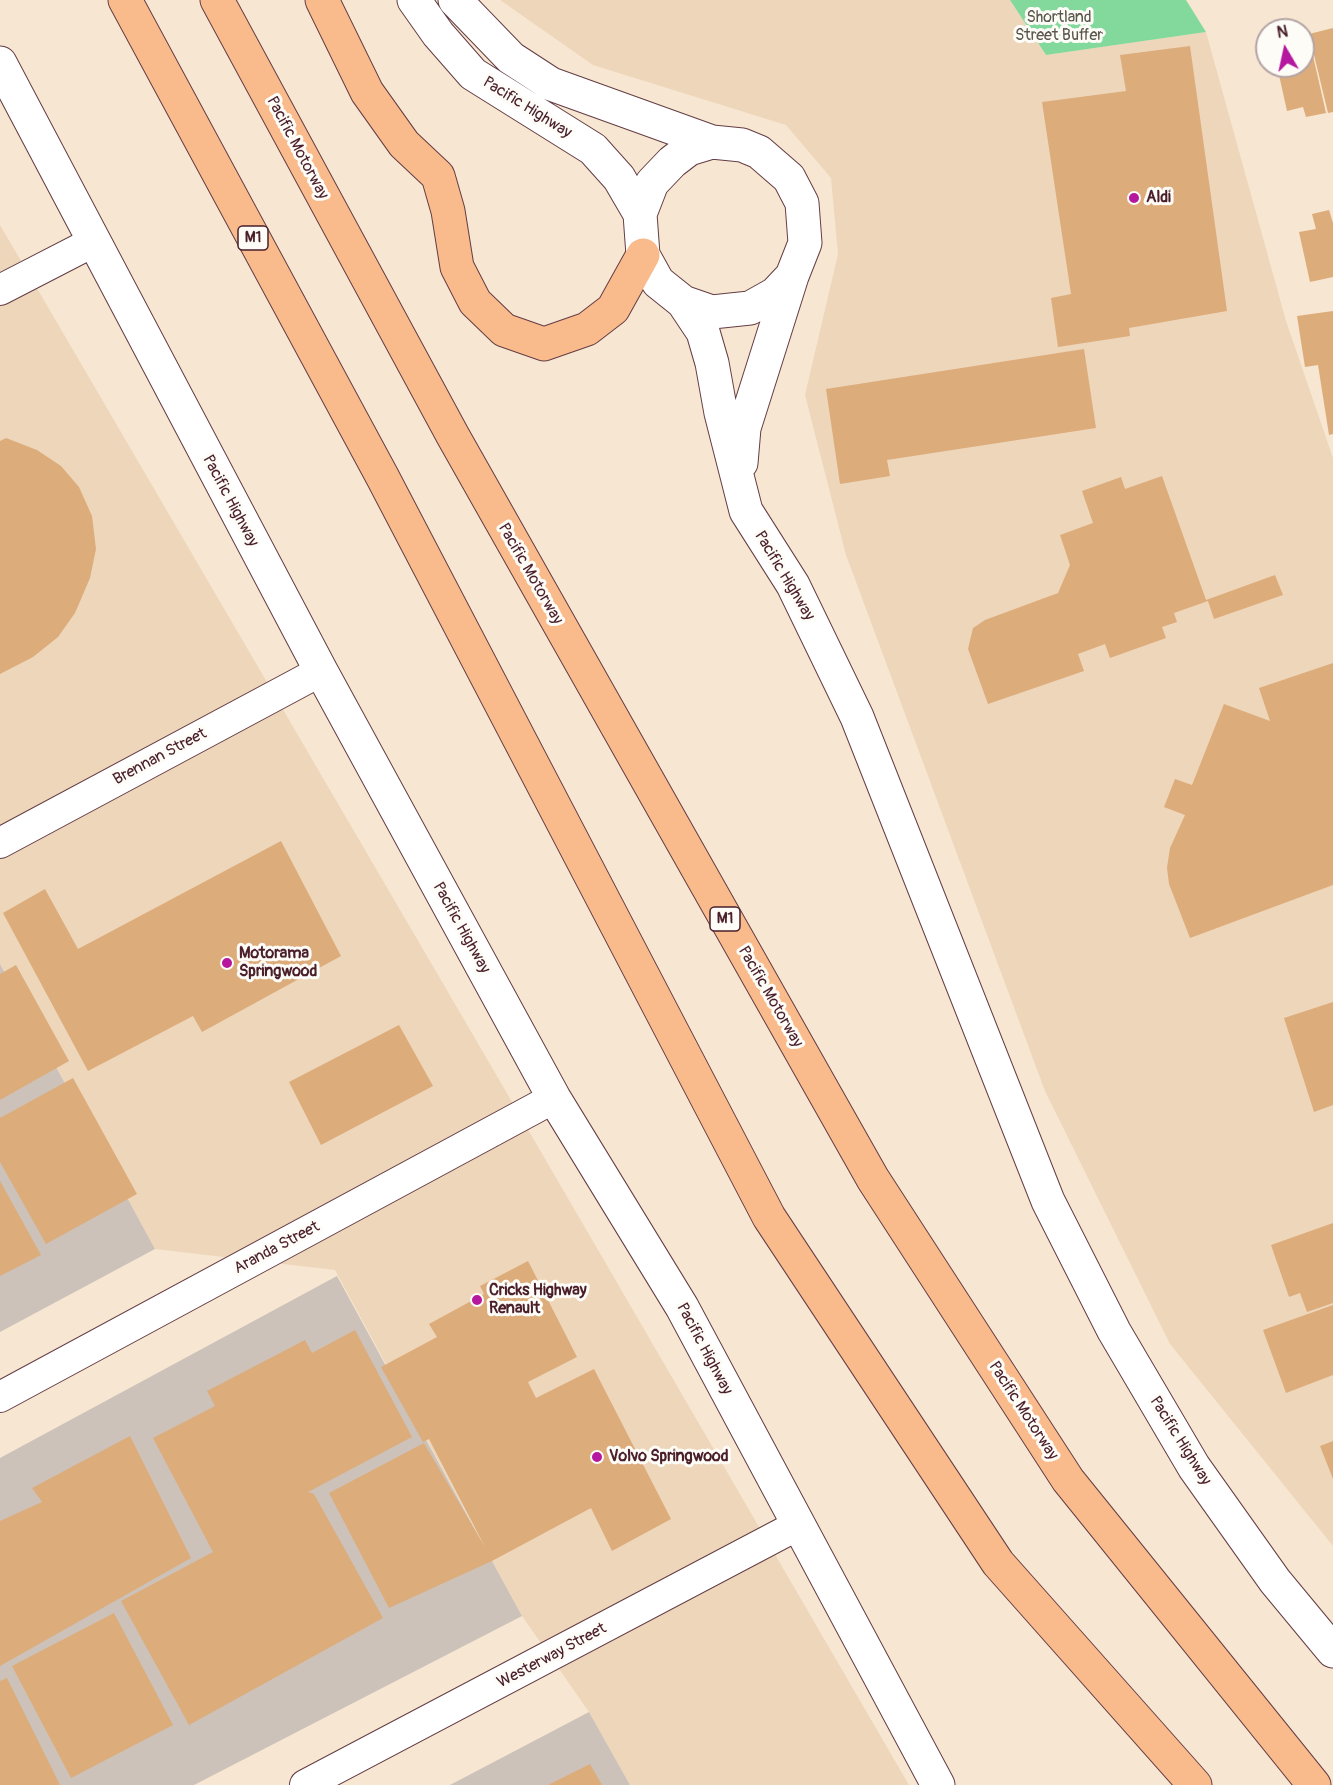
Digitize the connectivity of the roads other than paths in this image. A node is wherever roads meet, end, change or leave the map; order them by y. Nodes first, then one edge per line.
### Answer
1 (125, 0) edge
2 (217, 0) edge
3 (322, 0) edge
4 (414, 0) edge
5 (455, 0) edge
6 (0, 63) edge
7 (712, 142) junction
8 (640, 214) junction
9 (93, 242) junction
10 (643, 255) junction
11 (792, 276) junction
12 (0, 290) edge
13 (682, 302) junction
14 (739, 489) junction
15 (321, 671) junction
16 (0, 843) edge
17 (554, 1098) junction
18 (0, 1396) edge
19 (798, 1525) junction
20 (1333, 1652) edge
21 (305, 1785) edge
22 (938, 1785) edge
23 (1195, 1785) edge
24 (1314, 1785) edge

1 - 23 highway, M1
2 - 24 highway, Pacific Motorway / M1
3 - 10 highway
4 - 8 street, Pacific Highway
5 - 7 street, Pacific Highway
6 - 9 street, Pacific Highway
7 - 8 street
7 - 11 street
8 - 10 street
9 - 12 street
9 - 15 street, Pacific Highway
10 - 13 street
11 - 13 street
11 - 14 street, Pacific Highway
13 - 14 street, Pacific Highway
14 - 20 street, Pacific Highway
15 - 16 street, Brennan Street
15 - 17 street, Pacific Highway
17 - 18 street, Aranda Street
17 - 19 street, Pacific Highway
19 - 21 street, Westerway Street
19 - 22 street, Pacific Highway

